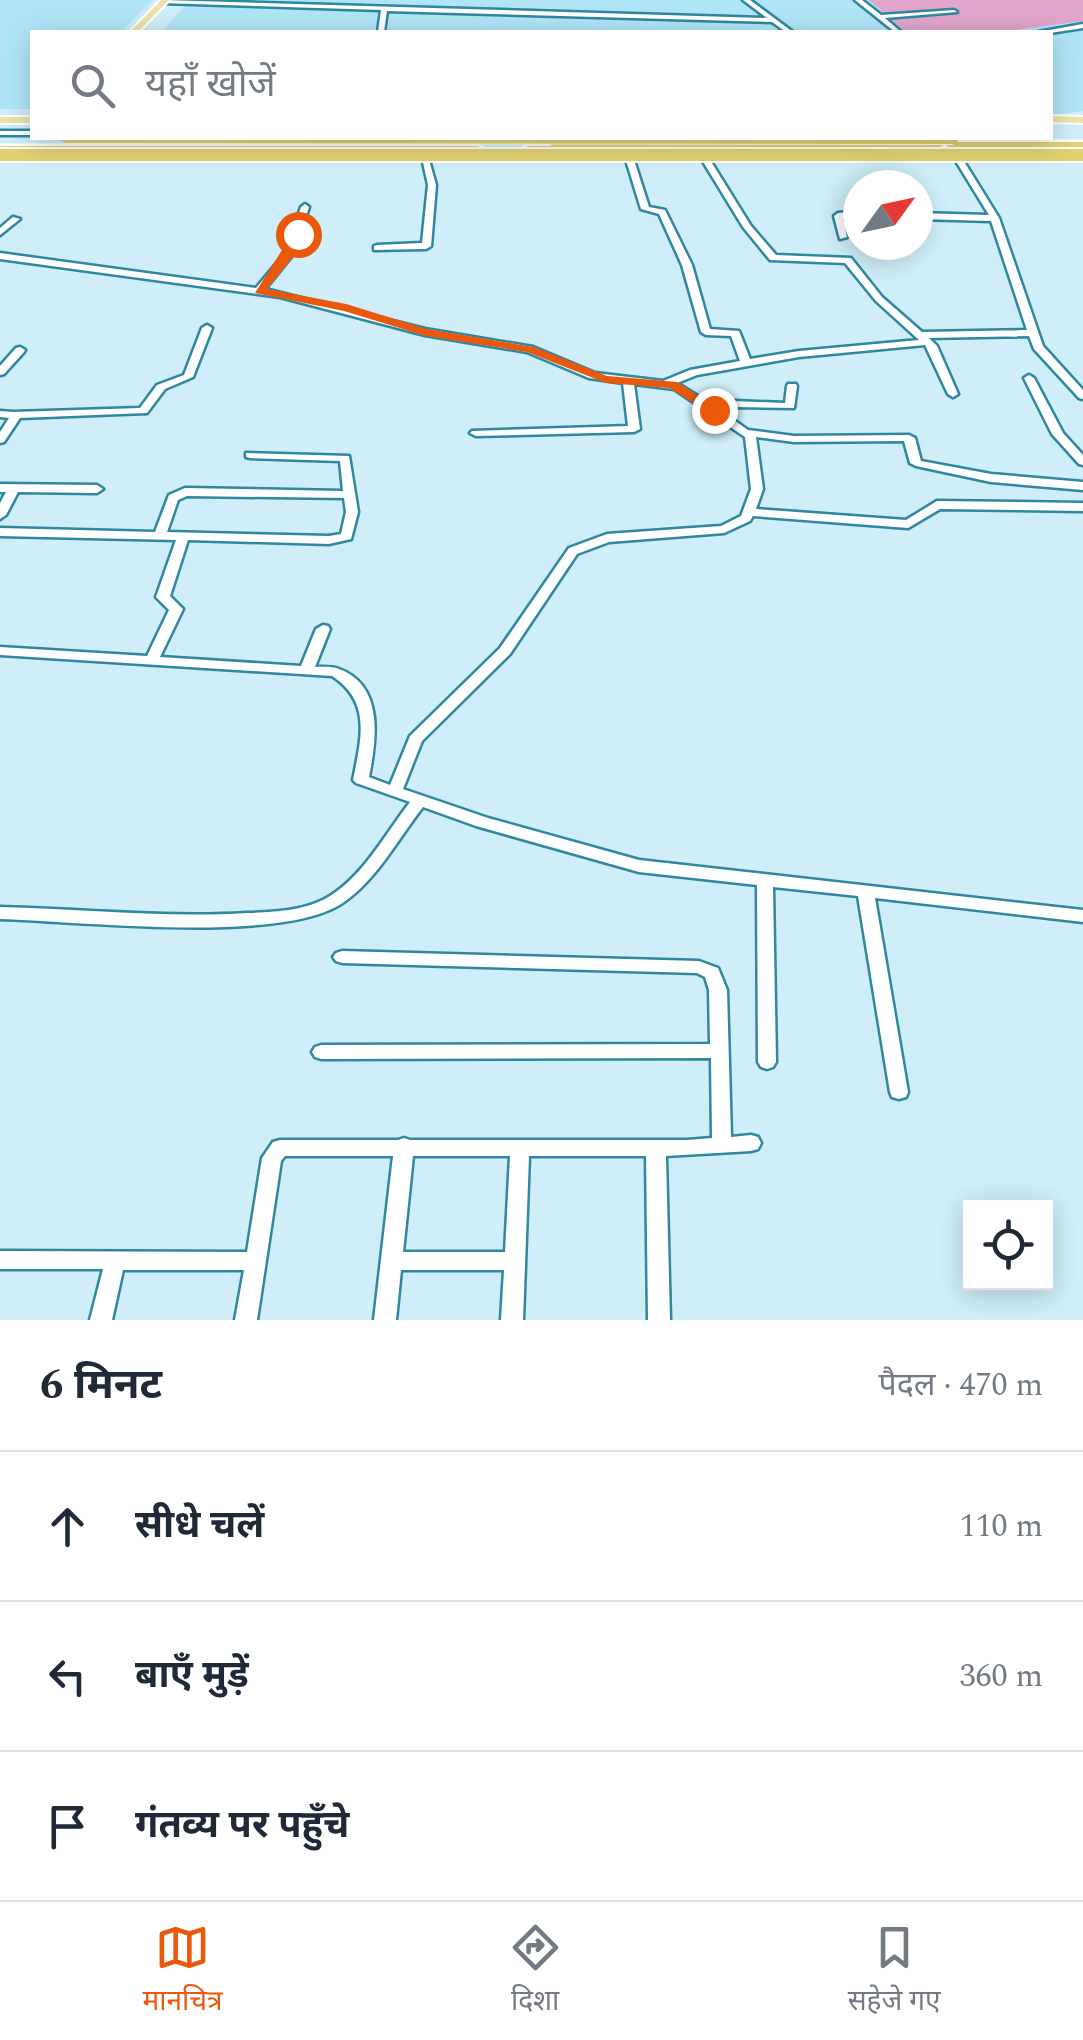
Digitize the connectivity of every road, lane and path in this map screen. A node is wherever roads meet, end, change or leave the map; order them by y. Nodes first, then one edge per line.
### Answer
1 (533, 0) edge
2 (746, 0) edge
3 (858, 0) edge
4 (170, 1) edge
5 (384, 9) junction
6 (954, 12) dead end
7 (530, 14) junction
8 (877, 17) junction
9 (675, 18) junction
10 (771, 20) junction
11 (1083, 26) edge
12 (136, 30) edge
13 (148, 30) edge
14 (381, 30) edge
15 (692, 30) edge
16 (787, 30) edge
17 (895, 30) edge
18 (1053, 30) edge
19 (0, 120) edge
20 (30, 120) edge
21 (1053, 120) edge
22 (1083, 120) edge
23 (30, 136) edge
24 (1053, 139) edge
25 (262, 140) edge
26 (491, 140) edge
27 (514, 140) edge
28 (1007, 140) edge
29 (0, 146) edge
30 (948, 147) edge
31 (1083, 148) edge
32 (425, 160) junction
33 (489, 160) junction
34 (513, 160) junction
35 (630, 160) junction
36 (706, 160) junction
37 (305, 207) dead end
38 (933, 216) edge
39 (995, 218) junction
40 (16, 220) dead end
41 (0, 232) edge
42 (378, 248) dead end
43 (0, 256) edge
44 (259, 291) junction
45 (207, 328) dead end
46 (1032, 332) junction
47 (924, 339) junction
48 (20, 350) dead end
49 (746, 364) junction
50 (0, 372) edge
51 (1029, 378) dead end
52 (628, 382) junction
53 (667, 383) junction
54 (792, 386) dead end
55 (954, 394) dead end
56 (1083, 396) edge
57 (714, 410) junction
58 (0, 414) edge
59 (16, 415) junction
60 (476, 433) dead end
61 (748, 433) junction
62 (0, 440) edge
63 (250, 455) dead end
64 (1083, 462) edge
65 (1083, 486) edge
66 (7, 489) edge
67 (96, 489) dead end
68 (351, 496) junction
69 (1083, 507) edge
70 (750, 512) junction
71 (0, 515) edge
72 (0, 532) edge
73 (160, 534) junction
74 (184, 535) junction
75 (323, 629) dead end
76 (0, 651) edge
77 (151, 662) junction
78 (307, 669) junction
79 (394, 792) junction
80 (419, 801) junction
81 (766, 882) junction
82 (866, 894) junction
83 (0, 913) edge
84 (1083, 916) edge
85 (342, 958) dead end
86 (720, 1051) junction
87 (321, 1052) dead end
88 (767, 1062) dead end
89 (899, 1092) dead end
90 (722, 1143) junction
91 (751, 1143) dead end
92 (404, 1146) junction
93 (520, 1146) junction
94 (656, 1148) junction
95 (0, 1260) edge
96 (115, 1260) junction
97 (256, 1261) junction
98 (392, 1261) junction
99 (514, 1261) junction
100 (101, 1320) edge
101 (246, 1320) edge
102 (385, 1320) edge
103 (512, 1320) edge
104 (659, 1320) edge

1 - 7 street
2 - 10 street
3 - 8 street
4 - 5 street
4 - 12 main road
4 - 13 main road
5 - 7 street
5 - 14 street
6 - 8 street
7 - 9 street
8 - 17 street
9 - 10 street
9 - 15 street
10 - 16 street
11 - 18 street
19 - 20 main road
21 - 22 main road
23 - 29 highway
24 - 31 highway
25 - 30 highway, bridge
26 - 33 street
27 - 34 street
28 - 30 highway
29 - 30 highway, bridge
29 - 31 highway, bridge
29 - 32 street
30 - 31 highway
30 - 36 street
30 - 39 street
32 - 33 street
32 - 42 street
33 - 34 street
34 - 35 street
35 - 36 street
35 - 49 street
36 - 47 street
37 - 44 street
38 - 39 street
39 - 46 street
40 - 41 street
43 - 44 street
44 - 52 street
45 - 59 street
46 - 47 street
46 - 56 street
47 - 49 street
47 - 55 street
48 - 50 street
49 - 53 street
51 - 64 street
52 - 53 street
52 - 60 street
53 - 57 street
54 - 57 street
57 - 61 street
58 - 59 street
59 - 62 street
61 - 65 street
61 - 70 street
63 - 68 street
66 - 67 street
66 - 71 street
68 - 73 street
68 - 74 street
69 - 70 street
70 - 79 street
72 - 73 street
73 - 74 street
74 - 77 street
75 - 78 street
76 - 77 street
77 - 78 street
78 - 79 street
79 - 80 street
80 - 81 street
80 - 83 street
81 - 82 street
81 - 88 street
82 - 84 street
82 - 89 street
85 - 86 street
86 - 87 street
86 - 90 street
90 - 91 street
90 - 94 street
92 - 93 street
92 - 97 street
92 - 98 street
93 - 94 street
93 - 99 street
94 - 104 street
95 - 96 street
96 - 97 street
96 - 100 street
97 - 101 street
98 - 99 street
98 - 102 street
99 - 103 street

